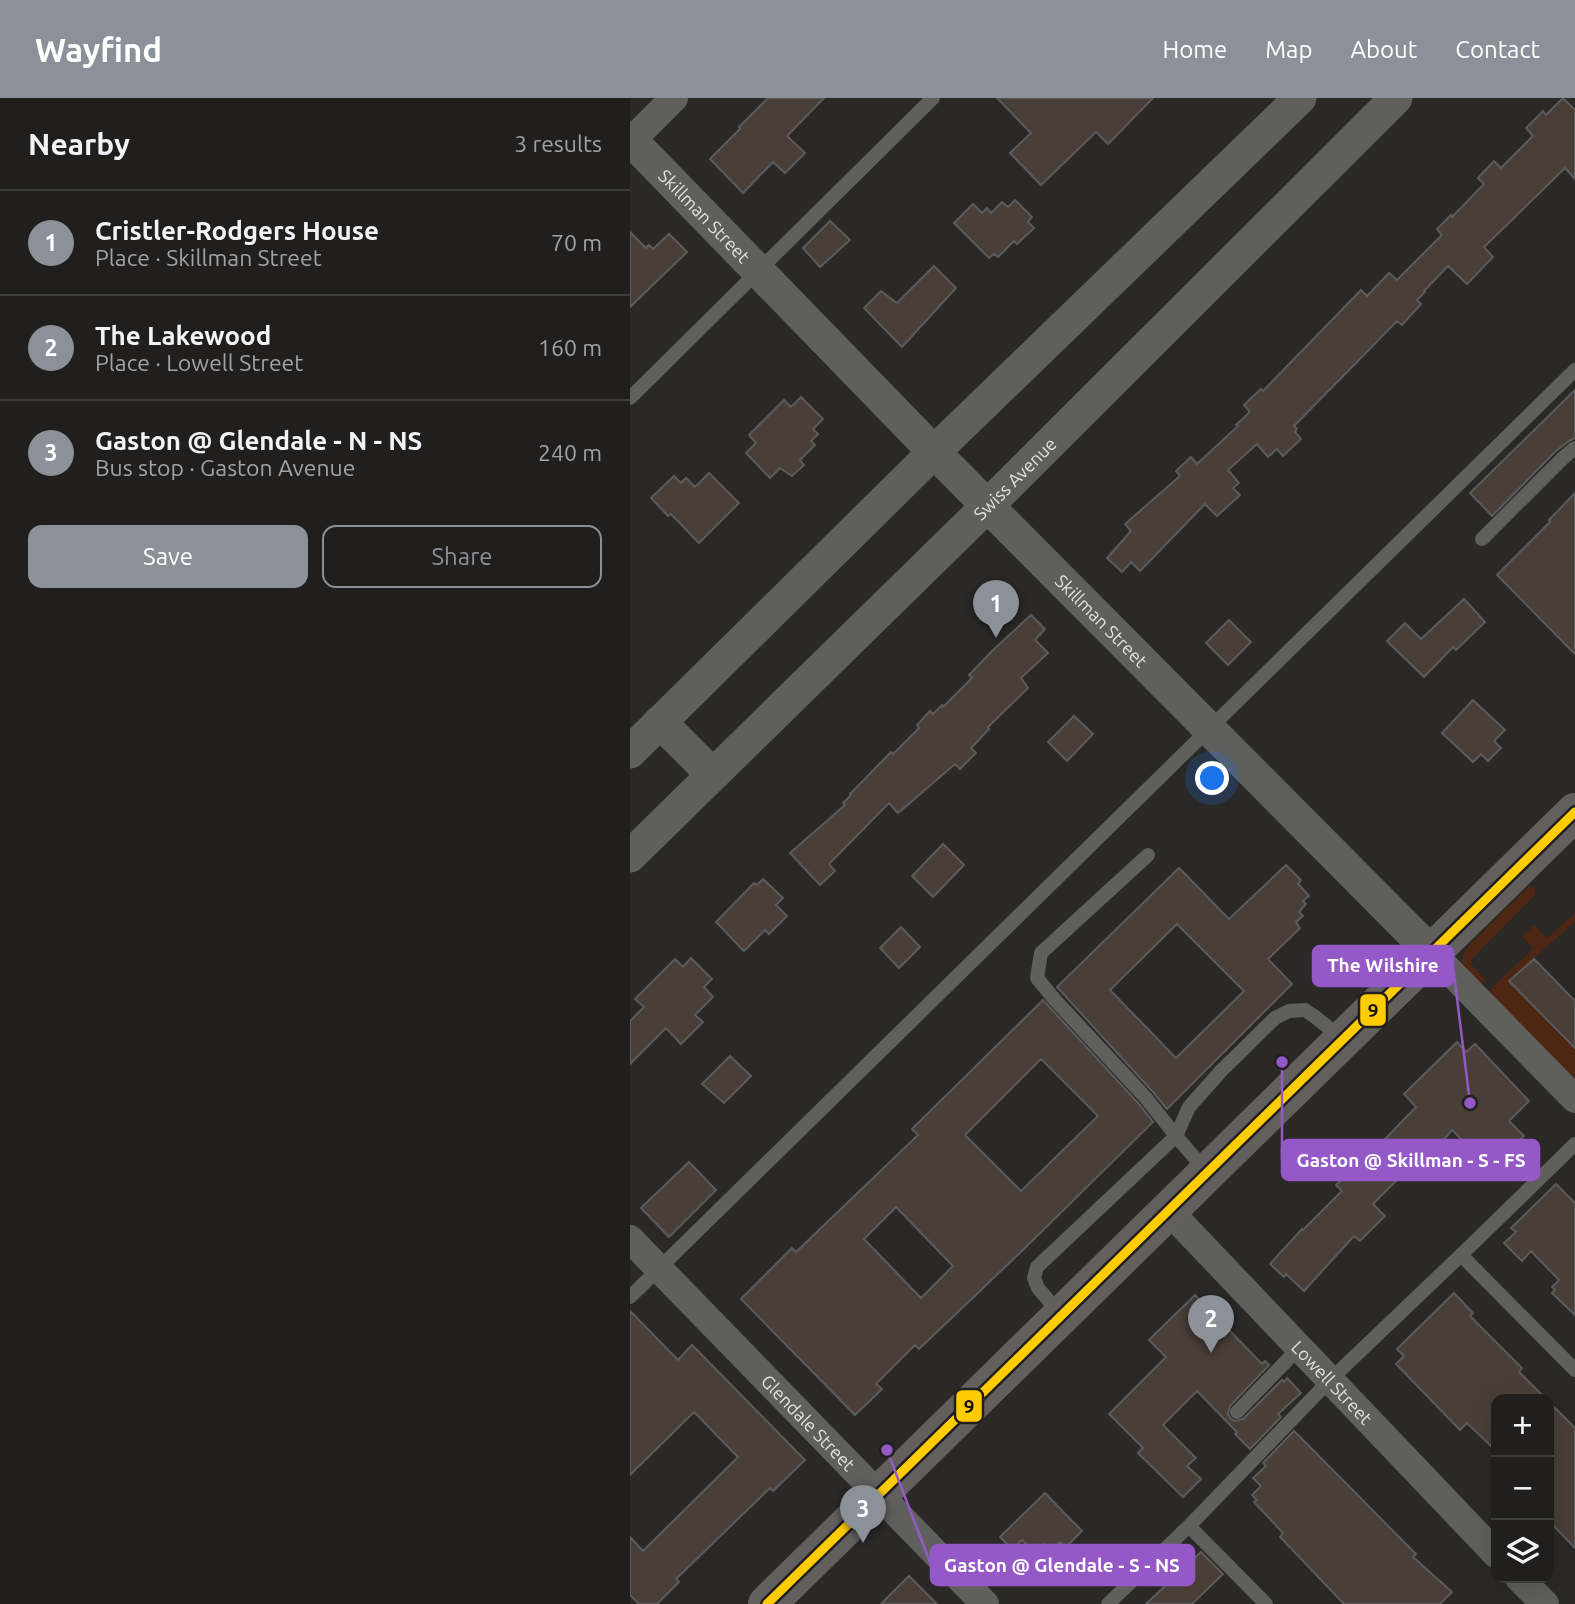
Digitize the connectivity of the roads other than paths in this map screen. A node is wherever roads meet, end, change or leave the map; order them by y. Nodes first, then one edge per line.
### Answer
1 (674, 98) edge
2 (933, 98) edge
3 (1300, 98) edge
4 (1396, 98) edge
5 (631, 141) edge
6 (757, 270) junction
7 (1575, 370) edge
8 (630, 398) edge
9 (1575, 448) edge
10 (934, 452) junction
11 (988, 505) junction
12 (1482, 539) dead end
13 (660, 722) junction
14 (1209, 729) junction
15 (630, 752) edge
16 (712, 774) junction
17 (1575, 812) edge
18 (1148, 855) dead end
19 (630, 856) edge
20 (1431, 952) junction
21 (1343, 1039) junction
22 (1575, 1099) edge
23 (1176, 1136) junction
24 (1575, 1144) edge
25 (1206, 1172) junction
26 (1168, 1210) junction
27 (630, 1239) edge
28 (1461, 1255) junction
29 (659, 1269) junction
30 (630, 1297) edge
31 (1061, 1315) junction
32 (1299, 1348) junction
33 (1575, 1370) edge
34 (1330, 1380) junction
35 (1237, 1412) dead end
36 (879, 1494) junction
37 (1189, 1526) junction
38 (1491, 1549) edge
39 (1524, 1583) edge
40 (767, 1604) edge
41 (985, 1604) edge
42 (1108, 1604) edge
43 (1266, 1604) edge
44 (1545, 1604) edge

1 - 5 street
2 - 6 lane
3 - 10 street
4 - 11 street, Swiss Avenue
5 - 6 street, Skillman Street
6 - 8 lane
6 - 10 street, Skillman Street
7 - 14 lane
9 - 12 lane
10 - 11 street, Skillman Street
10 - 13 street
11 - 14 street, Skillman Street
11 - 16 street, Swiss Avenue
13 - 15 street
13 - 16 street
14 - 20 street, Skillman Street
14 - 29 lane
16 - 19 street, Swiss Avenue
17 - 20 main road
18 - 23 lane
20 - 21 main road
20 - 22 street, Skillman Street
21 - 23 lane
21 - 25 main road
23 - 25 lane
23 - 31 lane
24 - 28 lane
25 - 26 main road
26 - 31 main road
26 - 32 street, Lowell Street
27 - 29 street, Glendale Street
28 - 33 lane
28 - 34 lane
29 - 30 lane
29 - 36 street, Glendale Street
31 - 36 main road
32 - 34 street, Lowell Street
32 - 35 lane
34 - 37 lane
34 - 38 street, Lowell Street
36 - 40 main road
36 - 41 street, Glendale Street
37 - 42 lane
37 - 43 lane
39 - 44 street

